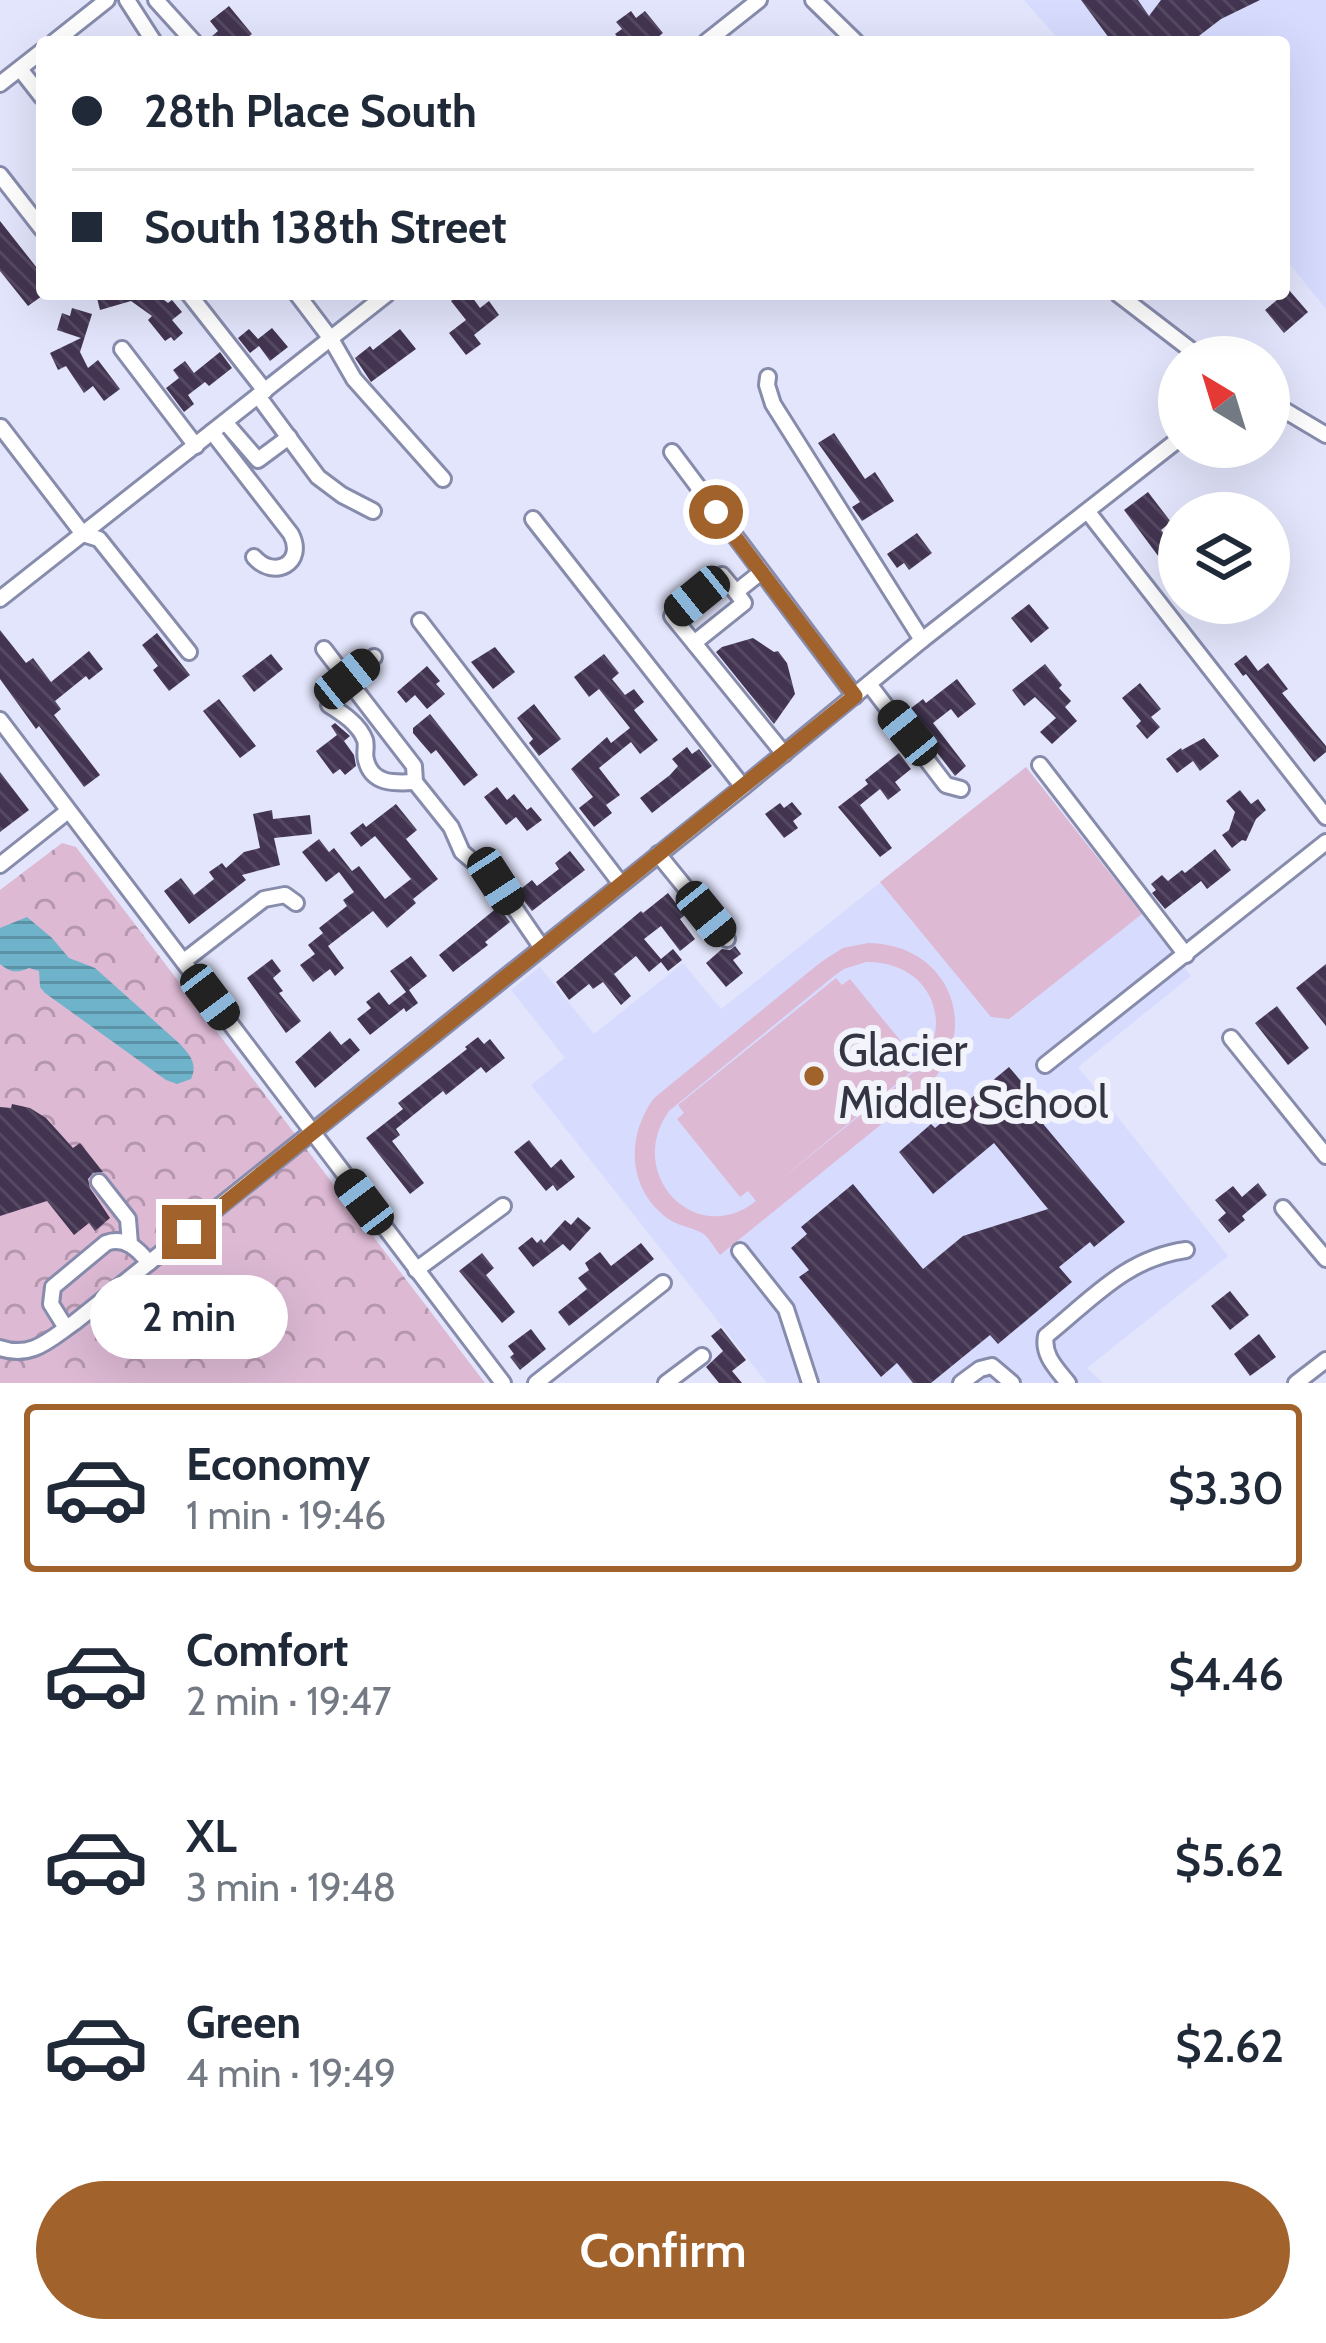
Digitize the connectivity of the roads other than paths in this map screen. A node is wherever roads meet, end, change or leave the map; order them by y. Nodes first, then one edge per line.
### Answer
1 (107, 0) edge
2 (128, 0) edge
3 (156, 0) edge
4 (759, 0) edge
5 (813, 0) edge
6 (62, 36) edge
7 (150, 36) edge
8 (189, 36) edge
9 (714, 36) edge
10 (850, 36) edge
11 (36, 56) edge
12 (20, 69) junction
13 (0, 84) edge
14 (36, 89) edge
15 (0, 176) edge
16 (36, 221) edge
17 (193, 300) edge
18 (302, 300) edge
19 (380, 300) edge
20 (1126, 300) edge
21 (1173, 336) edge
22 (331, 339) junction
23 (122, 349) dead end
24 (768, 377) dead end
25 (261, 394) junction
26 (1290, 413) edge
27 (1, 427) edge
28 (218, 427) junction
29 (1324, 432) edge
30 (289, 436) junction
31 (196, 446) junction
32 (672, 452) dead end
33 (1158, 456) edge
34 (442, 479) dead end
35 (373, 511) dead end
36 (1088, 512) junction
37 (533, 519) dead end
38 (83, 534) junction
39 (254, 557) dead end
40 (760, 573) junction
41 (736, 592) junction
42 (0, 599) edge
43 (420, 621) dead end
44 (922, 640) junction
45 (694, 643) junction
46 (325, 649) dead end
47 (189, 652) dead end
48 (374, 656) dead end
49 (347, 679) junction
50 (869, 684) junction
51 (855, 696) junction
52 (329, 705) dead end
53 (0, 721) edge
54 (784, 754) junction
55 (1040, 765) dead end
56 (415, 782) junction
57 (743, 787) junction
58 (961, 790) dead end
59 (68, 811) junction
60 (1326, 817) edge
61 (1326, 842) edge
62 (658, 854) junction
63 (0, 865) edge
64 (621, 884) junction
65 (296, 903) dead end
66 (727, 940) dead end
67 (542, 948) junction
68 (1186, 955) junction
69 (184, 961) junction
70 (1231, 1038) dead end
71 (1045, 1065) dead end
72 (312, 1133) junction
73 (1326, 1156) edge
74 (99, 1182) dead end
75 (503, 1206) dead end
76 (1282, 1208) dead end
77 (130, 1244) junction
78 (1186, 1250) dead end
79 (740, 1251) dead end
80 (1326, 1259) edge
81 (149, 1263) junction
82 (416, 1270) junction
83 (663, 1283) dead end
84 (66, 1328) junction
85 (0, 1348) edge
86 (702, 1356) dead end
87 (1324, 1366) edge
88 (503, 1383) edge
89 (536, 1383) edge
90 (666, 1383) edge
91 (810, 1383) edge
92 (962, 1383) edge
93 (1012, 1383) edge
94 (1068, 1383) edge
95 (1297, 1383) edge

1 - 6 street
2 - 7 street
3 - 8 street
4 - 9 street
5 - 10 street
11 - 12 street
12 - 13 street
12 - 14 street
15 - 16 street
17 - 25 street
18 - 22 street
19 - 22 street
20 - 21 street
22 - 25 street
22 - 34 street
23 - 31 street
24 - 44 street
25 - 28 street
25 - 30 street
26 - 29 street
27 - 38 street
28 - 30 street
28 - 31 street
28 - 39 street
30 - 35 street
31 - 38 street
32 - 40 street
33 - 36 street
36 - 44 street
36 - 60 street
37 - 57 street
38 - 42 street
38 - 47 street
40 - 41 street
40 - 51 street
41 - 45 street
41 - 45 street
43 - 64 street
44 - 50 street
45 - 54 street
46 - 49 street
48 - 49 street
49 - 56 street
50 - 51 street
50 - 58 street
51 - 54 street
52 - 56 street
53 - 59 street
54 - 57 street
55 - 68 street
56 - 67 street
57 - 62 street
59 - 63 street
59 - 69 street
61 - 68 street
62 - 64 street
62 - 66 street
64 - 67 street
65 - 69 street
67 - 72 street
68 - 71 street
69 - 72 street
70 - 73 street
72 - 81 street
72 - 82 street
74 - 77 street
75 - 82 street
76 - 80 street
77 - 81 street
77 - 84 street
78 - 94 street
79 - 91 street
81 - 84 street
82 - 88 street
83 - 89 street
84 - 85 street
86 - 90 street
87 - 95 street
92 - 93 street

